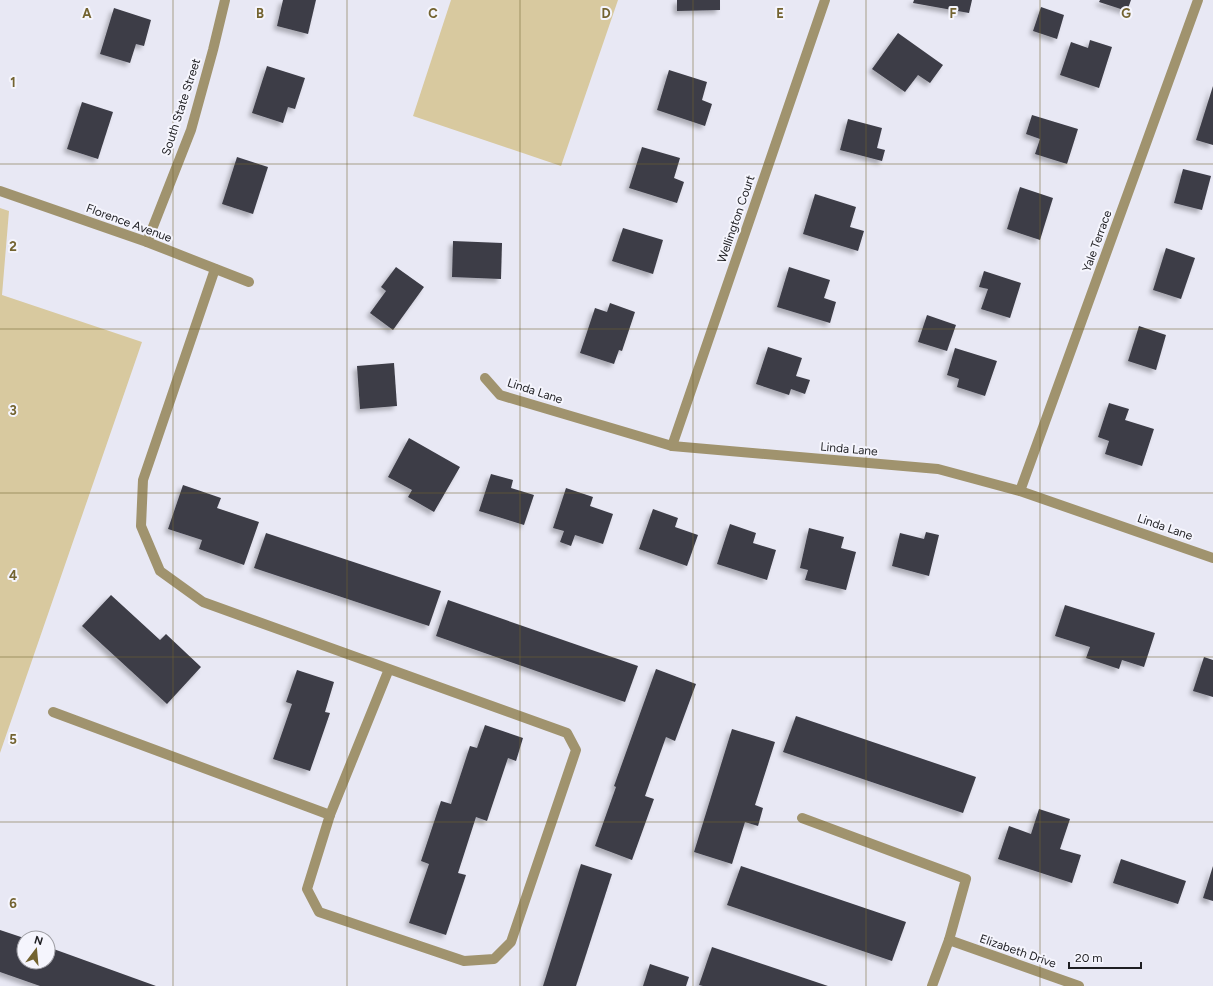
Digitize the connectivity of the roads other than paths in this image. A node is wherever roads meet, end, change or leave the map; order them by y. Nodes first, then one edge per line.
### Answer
1 (225, 0) edge
2 (825, 0) edge
3 (1198, 0) edge
4 (0, 191) edge
5 (147, 242) junction
6 (215, 269) junction
7 (249, 282) dead end
8 (485, 378) dead end
9 (672, 446) junction
10 (1020, 491) junction
11 (1213, 558) edge
12 (389, 669) junction
13 (53, 712) dead end
14 (330, 815) junction
15 (802, 818) dead end
16 (949, 940) junction
17 (932, 986) edge
18 (1079, 986) edge

1 - 5 street, South State Street
2 - 9 street, Wellington Court
3 - 10 street, Yale Terrace
4 - 5 street, Florence Avenue
5 - 6 street, Florence Avenue
6 - 7 street, Florence Avenue
6 - 12 street
8 - 9 street, Linda Lane
9 - 10 street, Linda Lane
10 - 11 street, Linda Lane
12 - 14 street
12 - 14 street
13 - 14 street
15 - 16 street
16 - 17 street
16 - 18 street, Elizabeth Drive

